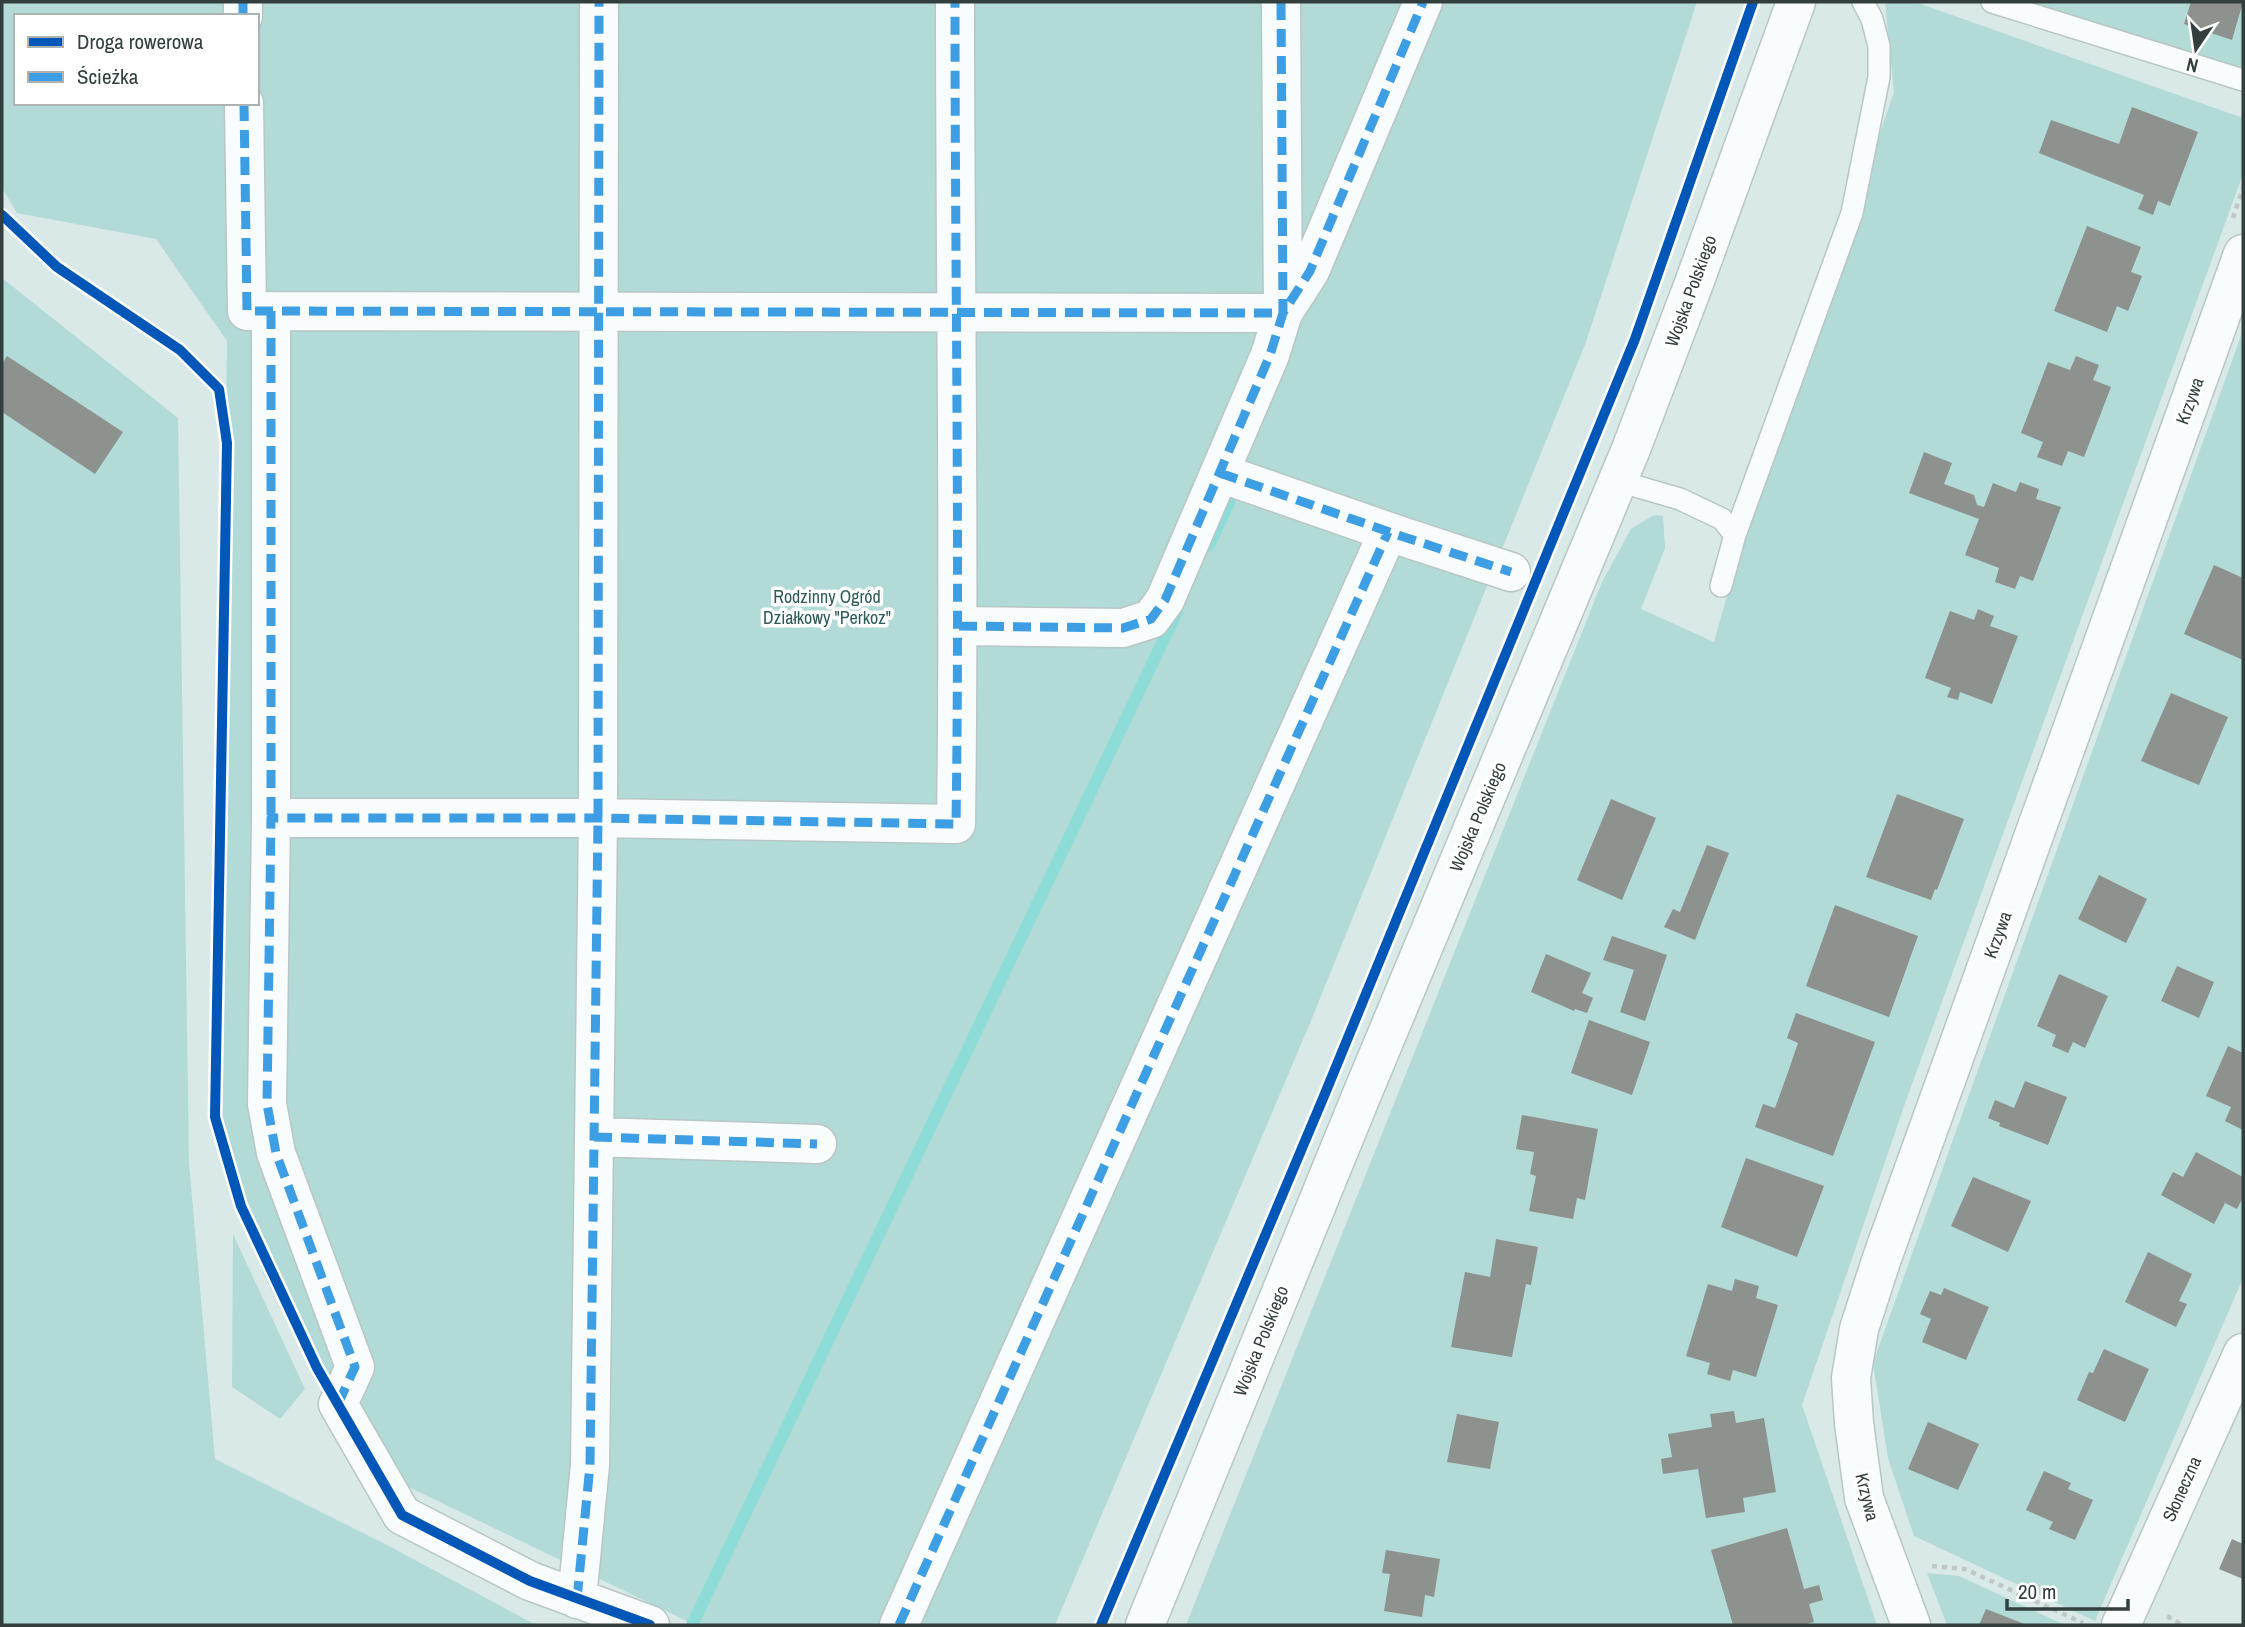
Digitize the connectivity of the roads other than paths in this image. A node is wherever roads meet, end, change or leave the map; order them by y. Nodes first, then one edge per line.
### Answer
1 (599, 2) edge
2 (955, 2) edge
3 (1281, 2) edge
4 (1423, 2) edge
5 (1796, 2) edge
6 (1863, 2) edge
7 (1992, 2) edge
8 (2243, 80) edge
9 (244, 105) edge
10 (2243, 254) edge
11 (271, 311) junction
12 (600, 312) junction
13 (955, 313) junction
14 (1283, 313) junction
15 (1220, 473) junction
16 (1618, 481) junction
17 (1388, 532) junction
18 (1735, 536) junction
19 (1511, 572) dead end
20 (1721, 586) dead end
21 (959, 626) junction
22 (271, 818) junction
23 (598, 818) junction
24 (594, 1137) junction
25 (817, 1144) dead end
26 (2243, 1353) edge
27 (578, 1599) junction
28 (650, 1625) edge
29 (899, 1625) edge
30 (1144, 1625) edge
31 (1910, 1625) edge
32 (2121, 1625) edge

1 - 12 street
2 - 13 street
3 - 14 street
4 - 14 street
5 - 16 street, Wojska Polskiego
6 - 18 lane
7 - 8 lane
9 - 11 street
10 - 31 street, Krzywa
11 - 12 street
11 - 22 street
12 - 13 street
12 - 23 street
13 - 14 street
13 - 21 street
14 - 15 street
15 - 17 street
15 - 21 street
16 - 18 lane
16 - 30 street, Wojska Polskiego
17 - 19 street
17 - 29 street
18 - 20 lane
21 - 23 street
22 - 23 street
22 - 27 street
23 - 24 street
24 - 25 street
24 - 27 street
26 - 32 street, Słoneczna
27 - 28 street

